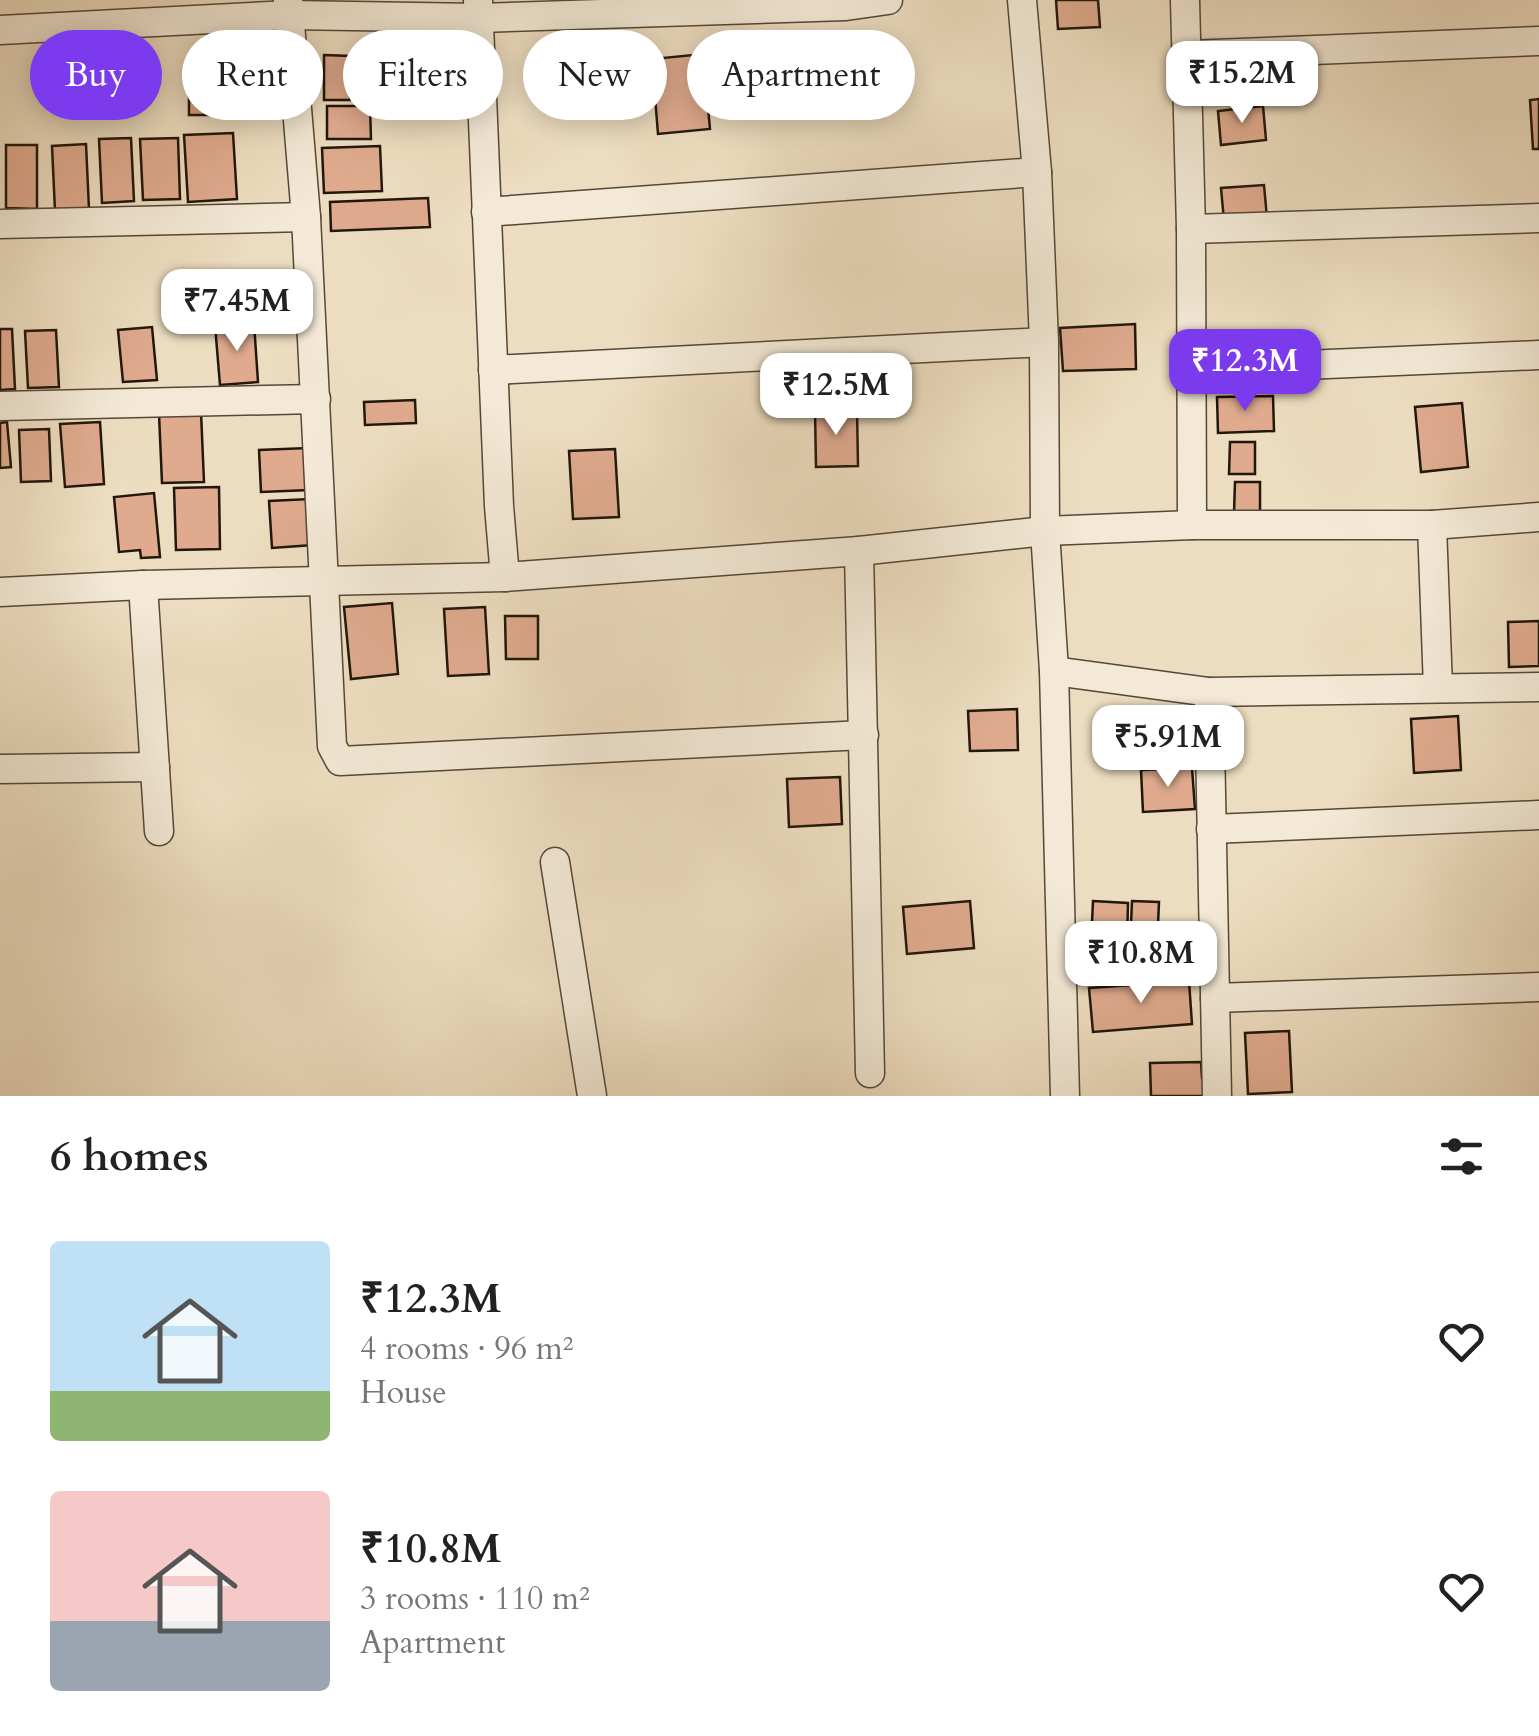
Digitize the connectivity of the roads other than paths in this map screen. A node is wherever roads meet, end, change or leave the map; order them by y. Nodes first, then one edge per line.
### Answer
1 (888, 0) edge
2 (1022, 0) edge
3 (1185, 0) edge
4 (845, 3) edge
5 (289, 7) edge
6 (479, 9) edge
7 (0, 30) edge
8 (1539, 42) edge
9 (1188, 55) junction
10 (1037, 172) junction
11 (486, 212) junction
12 (306, 216) junction
13 (1539, 218) edge
14 (0, 224) edge
15 (1191, 229) junction
16 (1044, 342) junction
17 (1539, 355) edge
18 (493, 370) junction
19 (1190, 370) junction
20 (316, 399) junction
21 (0, 406) edge
22 (1539, 518) edge
23 (1192, 525) junction
24 (1432, 525) junction
25 (1045, 531) junction
26 (860, 551) junction
27 (505, 577) junction
28 (324, 580) junction
29 (144, 585) junction
30 (0, 592) edge
31 (1054, 671) junction
32 (1539, 687) edge
33 (1438, 688) junction
34 (1209, 692) junction
35 (864, 735) junction
36 (155, 767) junction
37 (0, 769) edge
38 (1539, 815) edge
39 (1212, 829) junction
40 (158, 832) dead end
41 (556, 862) dead end
42 (1539, 987) edge
43 (1215, 998) junction
44 (870, 1073) dead end
45 (592, 1096) edge
46 (1064, 1096) edge
47 (1216, 1096) edge

1 - 4 street
2 - 10 street
3 - 9 street
4 - 6 street
5 - 6 street
5 - 7 street
5 - 12 street
6 - 11 street
8 - 9 street
9 - 15 street
10 - 11 street
10 - 16 street
11 - 18 street
12 - 14 street
12 - 20 street
13 - 15 street
15 - 19 street
16 - 18 street
16 - 25 street
17 - 19 street
18 - 27 street
19 - 23 street
20 - 21 street
20 - 28 street
22 - 24 street
23 - 24 street
23 - 25 street
24 - 33 street
25 - 26 street
25 - 31 street
26 - 27 street
26 - 35 street
27 - 28 street
28 - 29 street
28 - 35 street
29 - 30 street
29 - 36 street
31 - 34 street
31 - 46 street
32 - 33 street
33 - 34 street
34 - 39 street
35 - 44 street
36 - 37 street
36 - 40 street
38 - 39 street
39 - 43 street
41 - 45 street
42 - 43 street
43 - 47 street

